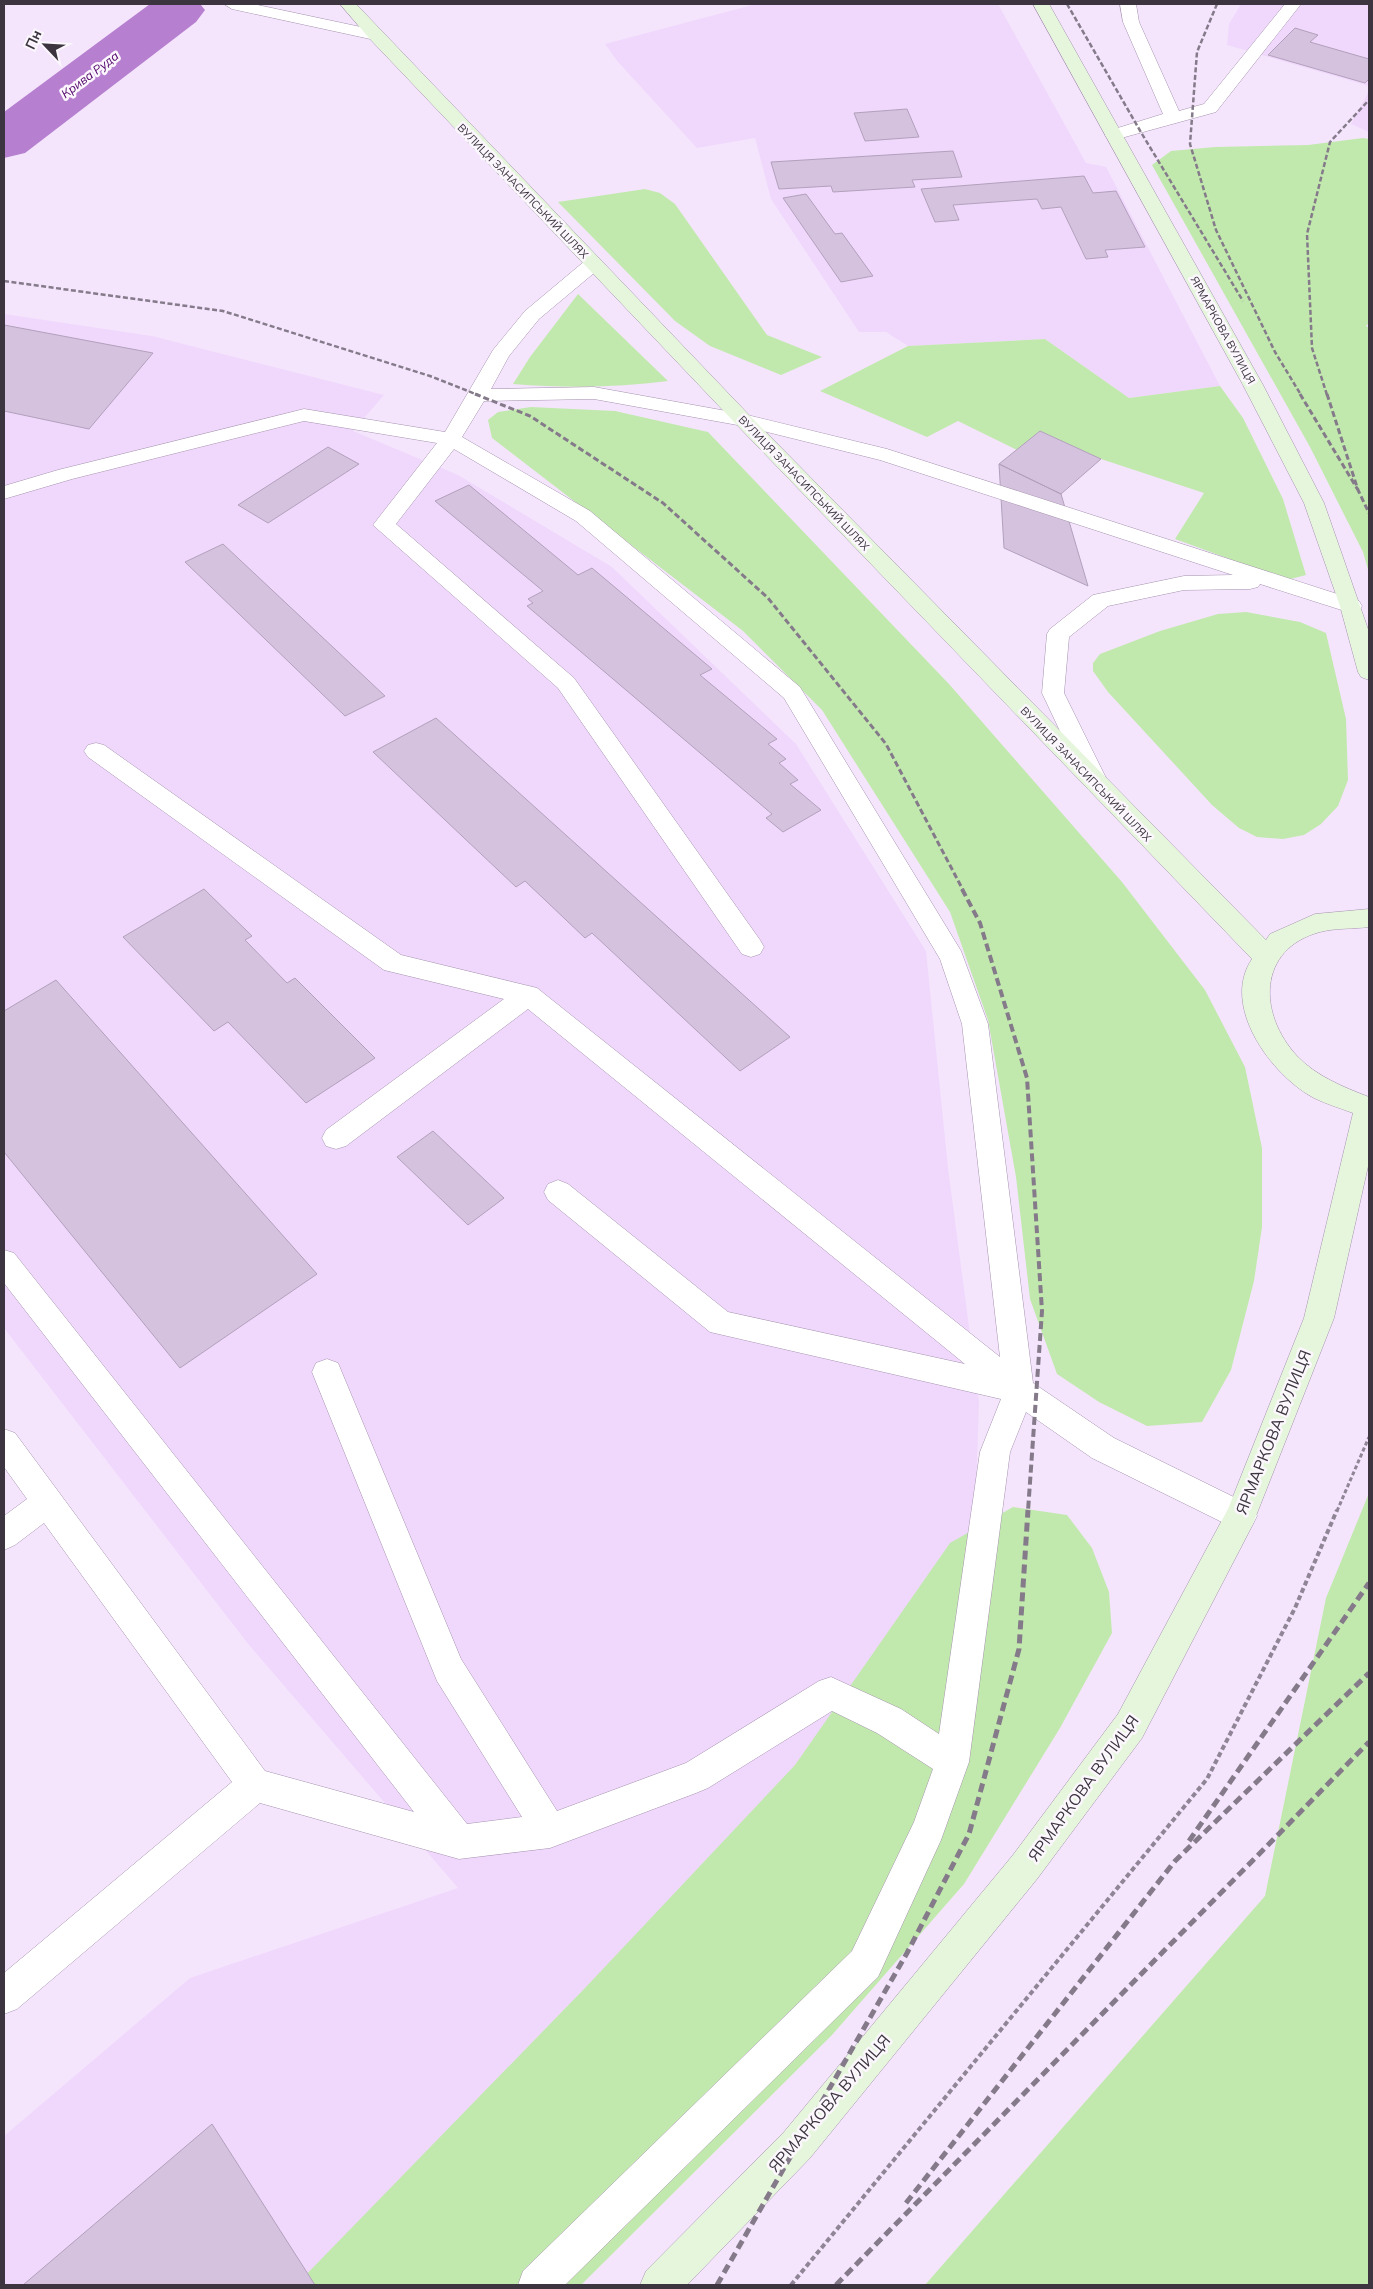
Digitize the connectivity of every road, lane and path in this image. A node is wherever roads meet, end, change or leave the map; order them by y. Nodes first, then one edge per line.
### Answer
1 (232, 4) edge
2 (348, 4) edge
3 (1041, 4) edge
4 (1128, 4) edge
5 (1293, 4) edge
6 (375, 35) junction
7 (1173, 118) junction
8 (1114, 135) junction
9 (593, 264) junction
10 (478, 395) junction
11 (743, 420) junction
12 (451, 439) junction
13 (4, 492) edge
14 (1274, 582) junction
15 (1351, 606) junction
16 (1369, 672) edge
17 (96, 752) dead end
18 (1097, 784) junction
19 (1369, 918) edge
20 (751, 947) dead end
21 (1266, 957) junction
22 (528, 995) junction
23 (1368, 1108) edge
24 (336, 1138) dead end
25 (558, 1192) dead end
26 (4, 1262) edge
27 (327, 1372) dead end
28 (1020, 1390) junction
29 (1369, 1437) edge
30 (4, 1443) edge
31 (48, 1502) junction
32 (1241, 1516) junction
33 (4, 1535) edge
34 (952, 1762) junction
35 (256, 1785) junction
36 (550, 1830) junction
37 (459, 1842) junction
38 (4, 1996) edge
39 (537, 2285) edge
40 (660, 2285) edge
41 (791, 2285) edge

1 - 6 lane
2 - 6 main road, ВУЛИЦЯ ЗАНАСИПСЬКИЙ ШЛЯХ
3 - 8 main road, ЯРМАРКОВА ВУЛИЦЯ
4 - 7 lane
5 - 7 lane
6 - 9 main road, ВУЛИЦЯ ЗАНАСИПСЬКИЙ ШЛЯХ
7 - 8 lane
8 - 15 main road, ЯРМАРКОВА ВУЛИЦЯ
9 - 10 lane
9 - 11 main road, ВУЛИЦЯ ЗАНАСИПСЬКИЙ ШЛЯХ
10 - 11 lane
10 - 12 lane
11 - 14 lane
11 - 18 main road, ВУЛИЦЯ ЗАНАСИПСЬКИЙ ШЛЯХ
12 - 13 lane
12 - 20 lane
12 - 28 lane
14 - 15 lane
14 - 18 lane
15 - 16 main road, ЯРМАРКОВА ВУЛИЦЯ
17 - 22 lane
18 - 21 main road, ВУЛИЦЯ ЗАНАСИПСЬКИЙ ШЛЯХ
19 - 21 main road
21 - 23 main road
22 - 24 lane
22 - 28 lane
23 - 32 main road, ЯРМАРКОВА ВУЛИЦЯ
25 - 28 lane
26 - 37 lane
27 - 36 lane
28 - 32 lane
28 - 34 lane
29 - 41 path
30 - 31 lane
31 - 33 lane
31 - 35 lane
32 - 40 main road, ЯРМАРКОВА ВУЛИЦЯ
34 - 36 lane
34 - 39 lane
35 - 37 lane
35 - 38 lane
36 - 37 lane

